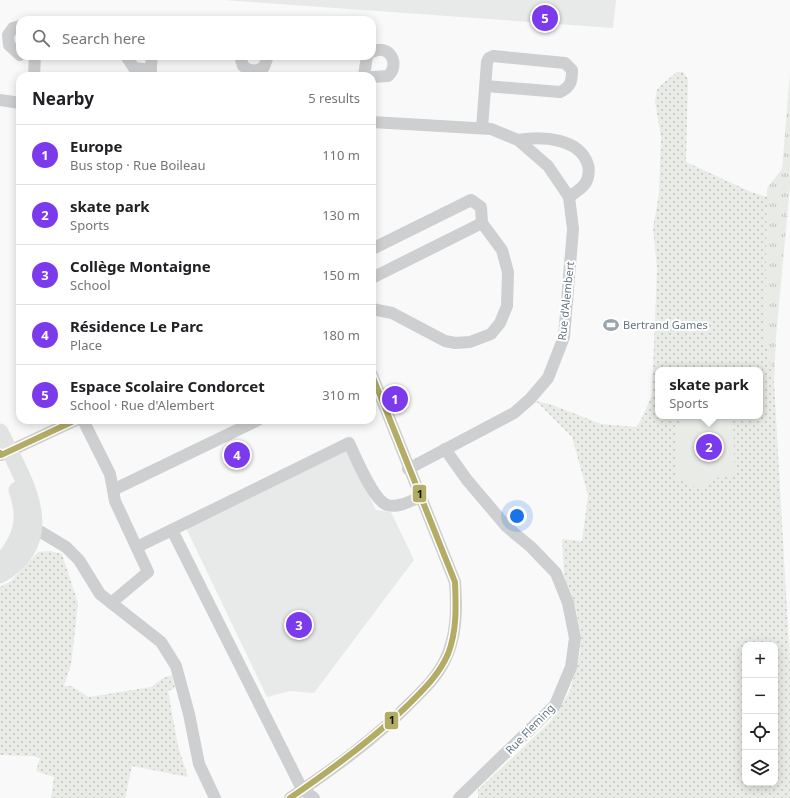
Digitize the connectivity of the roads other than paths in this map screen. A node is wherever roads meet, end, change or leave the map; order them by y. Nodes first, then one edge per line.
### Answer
1 (16, 27) edge
2 (376, 50) edge
3 (16, 51) edge
4 (35, 60) edge
5 (129, 60) edge
6 (152, 60) edge
7 (267, 60) edge
8 (366, 60) edge
9 (241, 66) edge
10 (34, 72) edge
11 (147, 72) edge
12 (150, 72) edge
13 (365, 72) edge
14 (376, 77) edge
15 (486, 86) junction
16 (0, 100) edge
17 (16, 102) edge
18 (376, 122) edge
19 (482, 128) junction
20 (518, 140) junction
21 (569, 197) junction
22 (482, 223) junction
23 (376, 246) edge
24 (376, 276) edge
25 (376, 310) edge
26 (376, 385) edge
27 (67, 424) edge
28 (85, 424) edge
29 (250, 424) edge
30 (0, 432) edge
31 (445, 449) junction
32 (4, 453) edge
33 (408, 469) junction
34 (113, 490) junction
35 (420, 497) junction
36 (32, 530) junction
37 (172, 530) junction
38 (137, 547) junction
39 (0, 564) edge
40 (0, 575) edge
41 (111, 603) junction
42 (302, 789) junction
43 (215, 798) edge
44 (290, 798) edge
45 (314, 798) edge
46 (459, 798) edge

1 - 3 street
2 - 14 street
4 - 10 street
5 - 11 street
6 - 12 street
7 - 9 street
8 - 13 street
15 - 15 street
15 - 19 street
16 - 17 street
18 - 19 street, Rue d'Alembert
19 - 20 street, Rue d'Alembert
20 - 21 street, Rue d'Alembert
20 - 21 street
21 - 31 street, Rue d'Alembert
22 - 23 street
22 - 24 street
22 - 25 street
26 - 33 street
27 - 32 street
28 - 34 street
29 - 34 street
30 - 32 main road
31 - 33 street, Rue d'Alembert
31 - 46 street, Rue Fleming
32 - 36 main road
33 - 35 street
34 - 38 street
35 - 37 street
35 - 42 street
36 - 39 main road
36 - 40 main road
36 - 41 street
37 - 38 street
37 - 42 street
38 - 41 street
41 - 43 street
42 - 44 street
42 - 45 street

